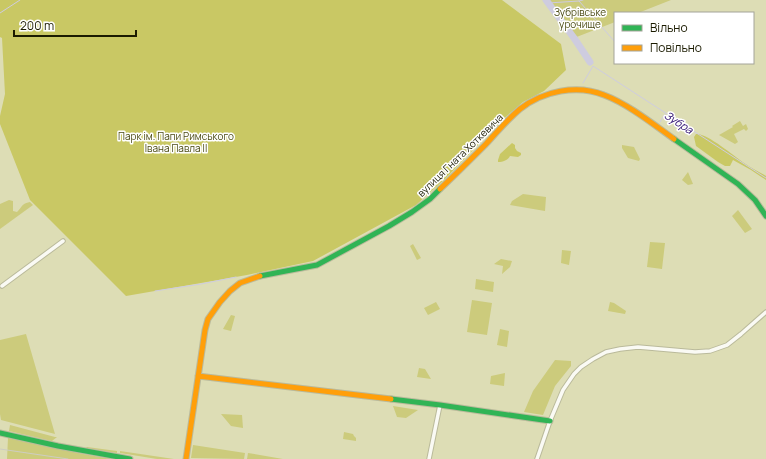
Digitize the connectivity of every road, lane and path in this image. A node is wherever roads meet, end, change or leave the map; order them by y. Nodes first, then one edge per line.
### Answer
1 (766, 216) edge
2 (63, 242) dead end
3 (2, 286) dead end
4 (766, 312) edge
5 (198, 376) junction
6 (440, 405) junction
7 (550, 421) junction
8 (0, 433) edge
9 (130, 459) edge
10 (186, 459) edge
11 (429, 459) edge
12 (537, 459) edge

1 - 5 street, вулиця Гната Хоткевича
2 - 3 street
4 - 7 street
5 - 6 street
5 - 10 street, вулиця Гната Хоткевича
6 - 7 street
6 - 11 street
7 - 12 street
8 - 9 street

